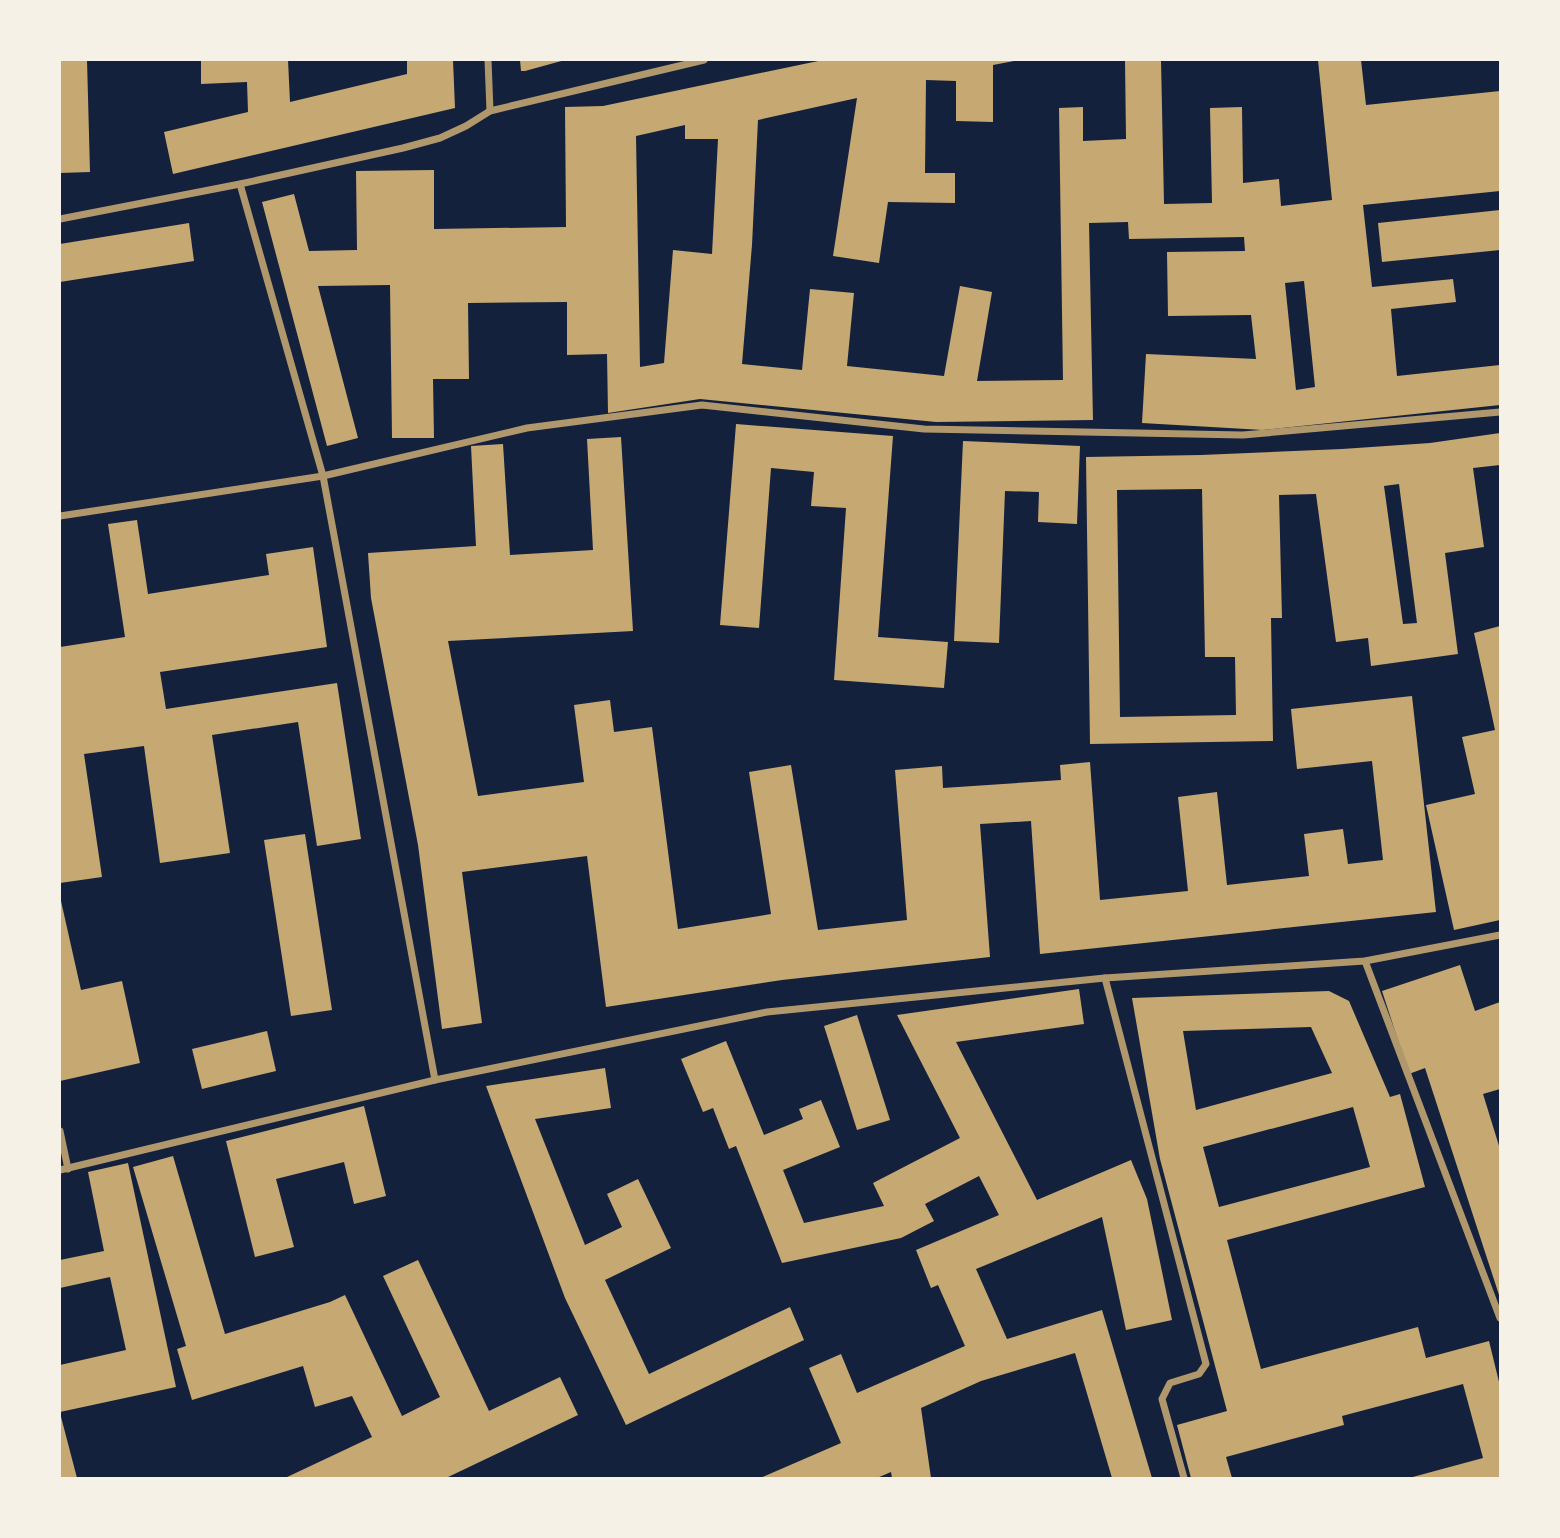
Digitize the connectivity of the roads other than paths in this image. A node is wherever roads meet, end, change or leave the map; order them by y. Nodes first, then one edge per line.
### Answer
1 (488, 60) edge
2 (704, 60) edge
3 (490, 111) junction
4 (240, 184) junction
5 (60, 219) edge
6 (1500, 412) edge
7 (323, 476) junction
8 (60, 516) edge
9 (1500, 935) edge
10 (1366, 961) junction
11 (1105, 978) junction
12 (435, 1080) junction
13 (60, 1131) edge
14 (68, 1169) junction
15 (60, 1170) edge
16 (1500, 1318) edge
17 (1184, 1479) edge

1 - 3 street
2 - 3 street
3 - 4 street
4 - 5 street
4 - 7 street
6 - 7 street
7 - 8 street
7 - 12 street
9 - 10 street
10 - 11 street
10 - 16 street
11 - 12 street
11 - 17 street
12 - 14 street
13 - 14 street
14 - 15 street

